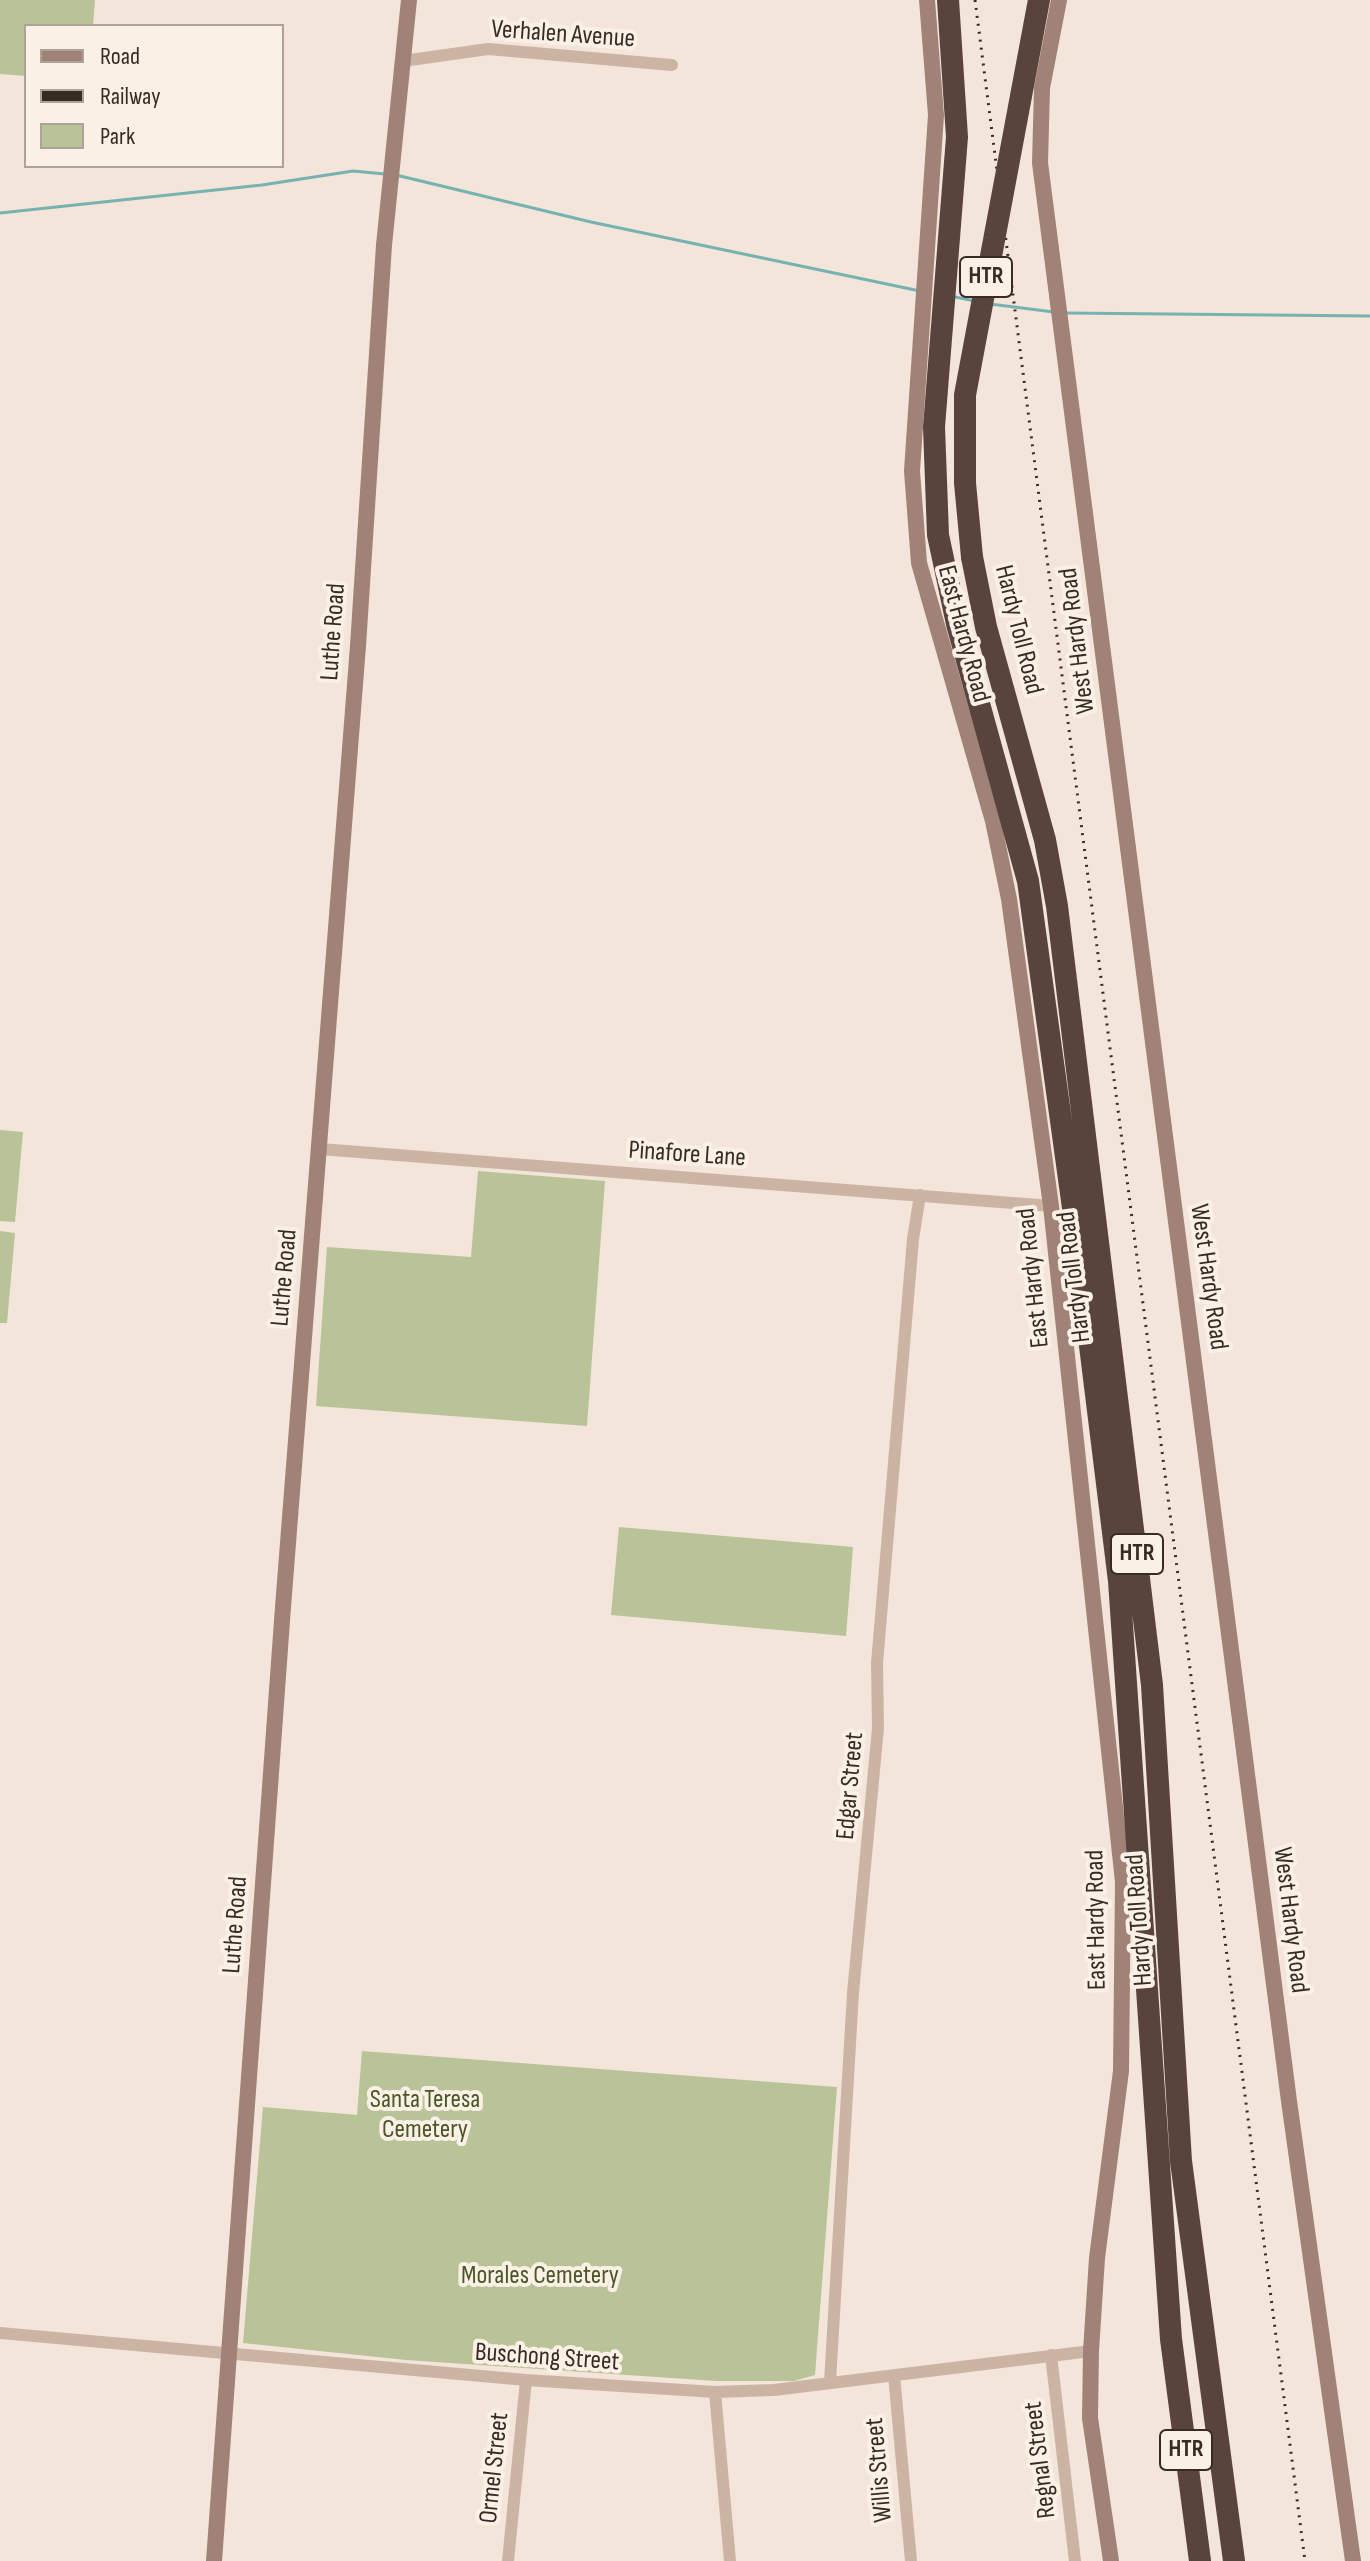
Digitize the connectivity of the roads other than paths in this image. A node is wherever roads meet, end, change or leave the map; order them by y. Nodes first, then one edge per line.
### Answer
1 (409, 0) edge
2 (927, 0) edge
3 (948, 0) edge
4 (1039, 0) edge
5 (1059, 0) edge
6 (403, 61) junction
7 (672, 65) dead end
8 (320, 1149) junction
9 (920, 1195) junction
10 (1051, 1206) junction
11 (0, 2333) edge
12 (228, 2351) junction
13 (1091, 2351) junction
14 (1051, 2355) junction
15 (894, 2375) junction
16 (526, 2380) junction
17 (830, 2382) junction
18 (715, 2392) junction
19 (214, 2561) edge
20 (508, 2561) edge
21 (730, 2561) edge
22 (911, 2561) edge
23 (1075, 2561) edge
24 (1111, 2561) edge
25 (1200, 2561) edge
26 (1234, 2561) edge
27 (1353, 2561) edge

1 - 6 main road, Luthe Road
2 - 10 main road, East Hardy Road
3 - 25 highway, Hardy Toll Road / HTR
4 - 26 highway, Hardy Toll Road / HTR, bridge
5 - 27 main road, West Hardy Road
6 - 7 street, Verhalen Avenue
6 - 8 main road, Luthe Road
8 - 9 street, Pinafore Lane
8 - 12 main road, Luthe Road
9 - 10 street, Pinafore Lane
9 - 17 street, Edgar Street
10 - 13 main road, East Hardy Road
11 - 12 street, Buschong Street
12 - 16 street, Buschong Street
12 - 19 main road, Luthe Road
13 - 14 street, Buschong Street
13 - 24 main road, East Hardy Road
14 - 15 street, Buschong Street
14 - 23 street, Regnal Street
15 - 17 street, Buschong Street
15 - 22 street, Willis Street
16 - 18 street, Buschong Street
16 - 20 street, Ormel Street
17 - 18 street, Buschong Street
18 - 21 street

